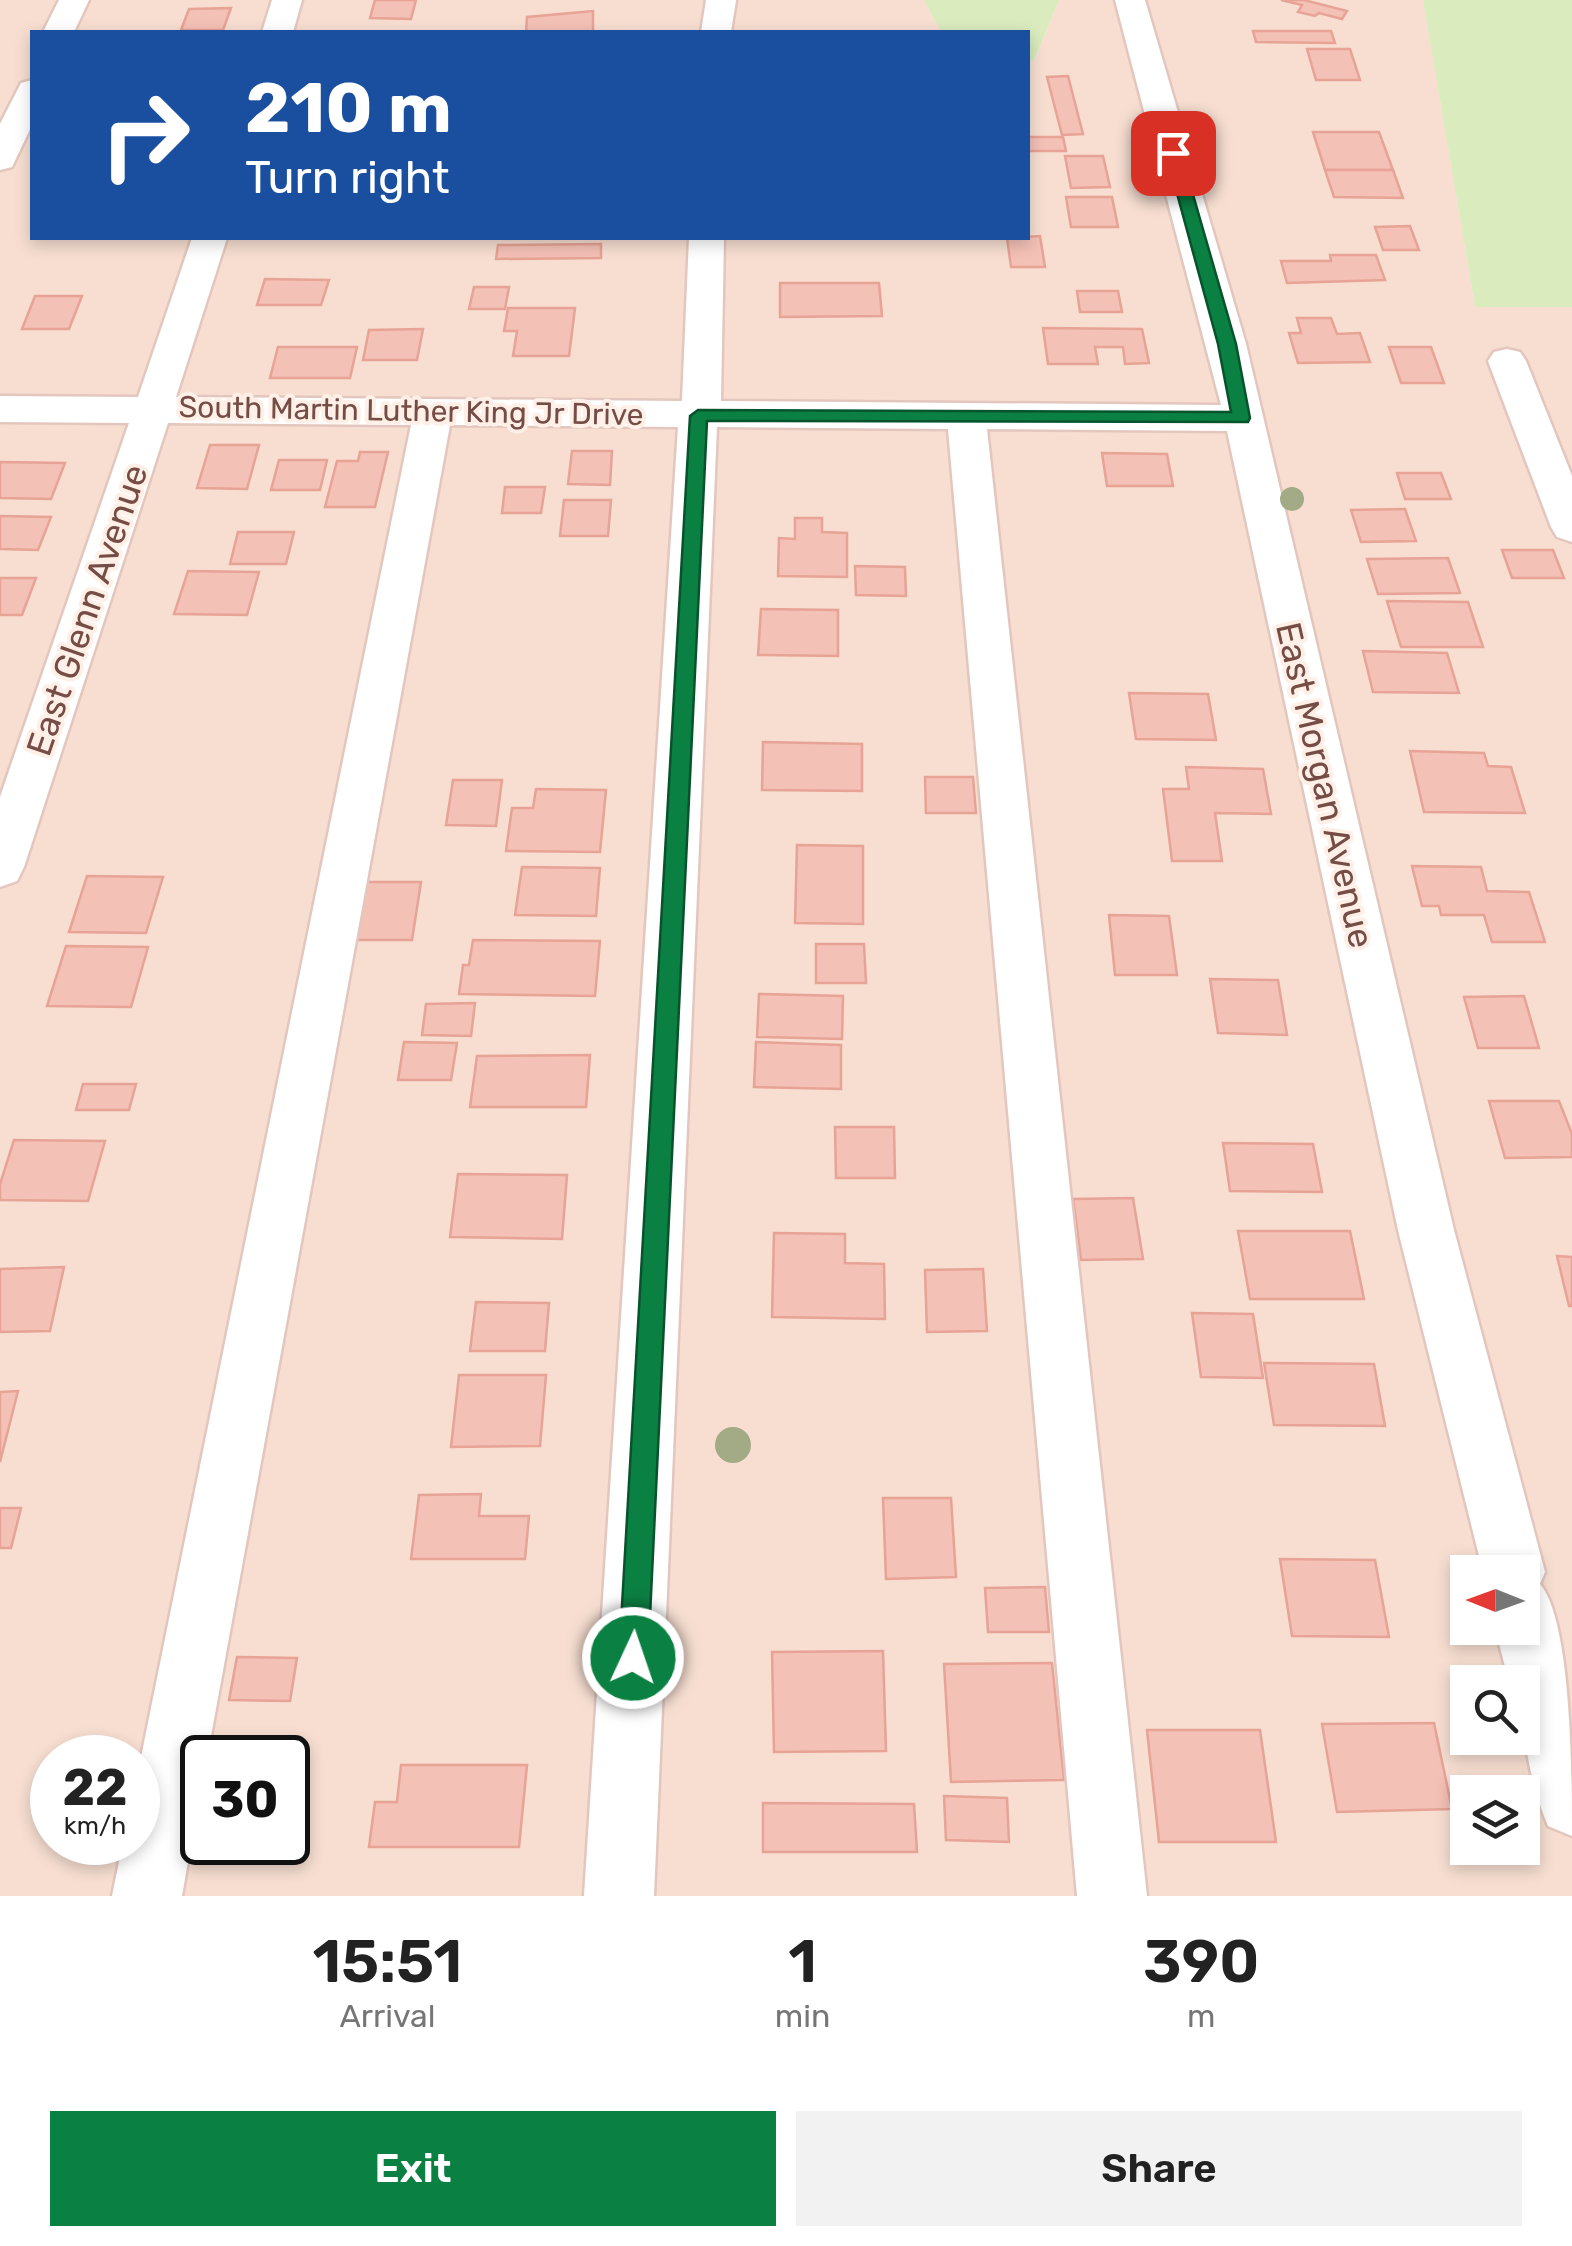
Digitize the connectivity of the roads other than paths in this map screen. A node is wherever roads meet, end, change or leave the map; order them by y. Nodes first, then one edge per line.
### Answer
1 (74, 0) edge
2 (288, 0) edge
3 (721, 0) edge
4 (1130, 0) edge
5 (60, 30) edge
6 (279, 30) edge
7 (716, 30) edge
8 (30, 94) edge
9 (0, 160) edge
10 (209, 240) edge
11 (707, 240) edge
12 (1507, 361) dead end
13 (155, 408) junction
14 (0, 409) edge
15 (433, 412) junction
16 (966, 414) junction
17 (698, 416) junction
18 (1242, 418) junction
19 (1572, 526) edge
20 (0, 867) edge
21 (1510, 1555) edge
22 (1532, 1645) edge
23 (1572, 1802) edge
24 (147, 1896) edge
25 (619, 1896) edge
26 (1112, 1896) edge

1 - 5 street
2 - 6 street
3 - 7 street
4 - 18 street, East Morgan Avenue
8 - 9 street
10 - 13 street, East Glenn Avenue
11 - 17 street
12 - 19 street
13 - 14 street, South Martin Luther King Jr Drive
13 - 15 street, South Martin Luther King Jr Drive
13 - 20 street, East Glenn Avenue
15 - 17 street, South Martin Luther King Jr Drive
15 - 24 street
16 - 17 street, South Martin Luther King Jr Drive
16 - 18 street, South Martin Luther King Jr Drive
16 - 26 street
17 - 25 street
18 - 21 street, East Morgan Avenue
22 - 23 street

